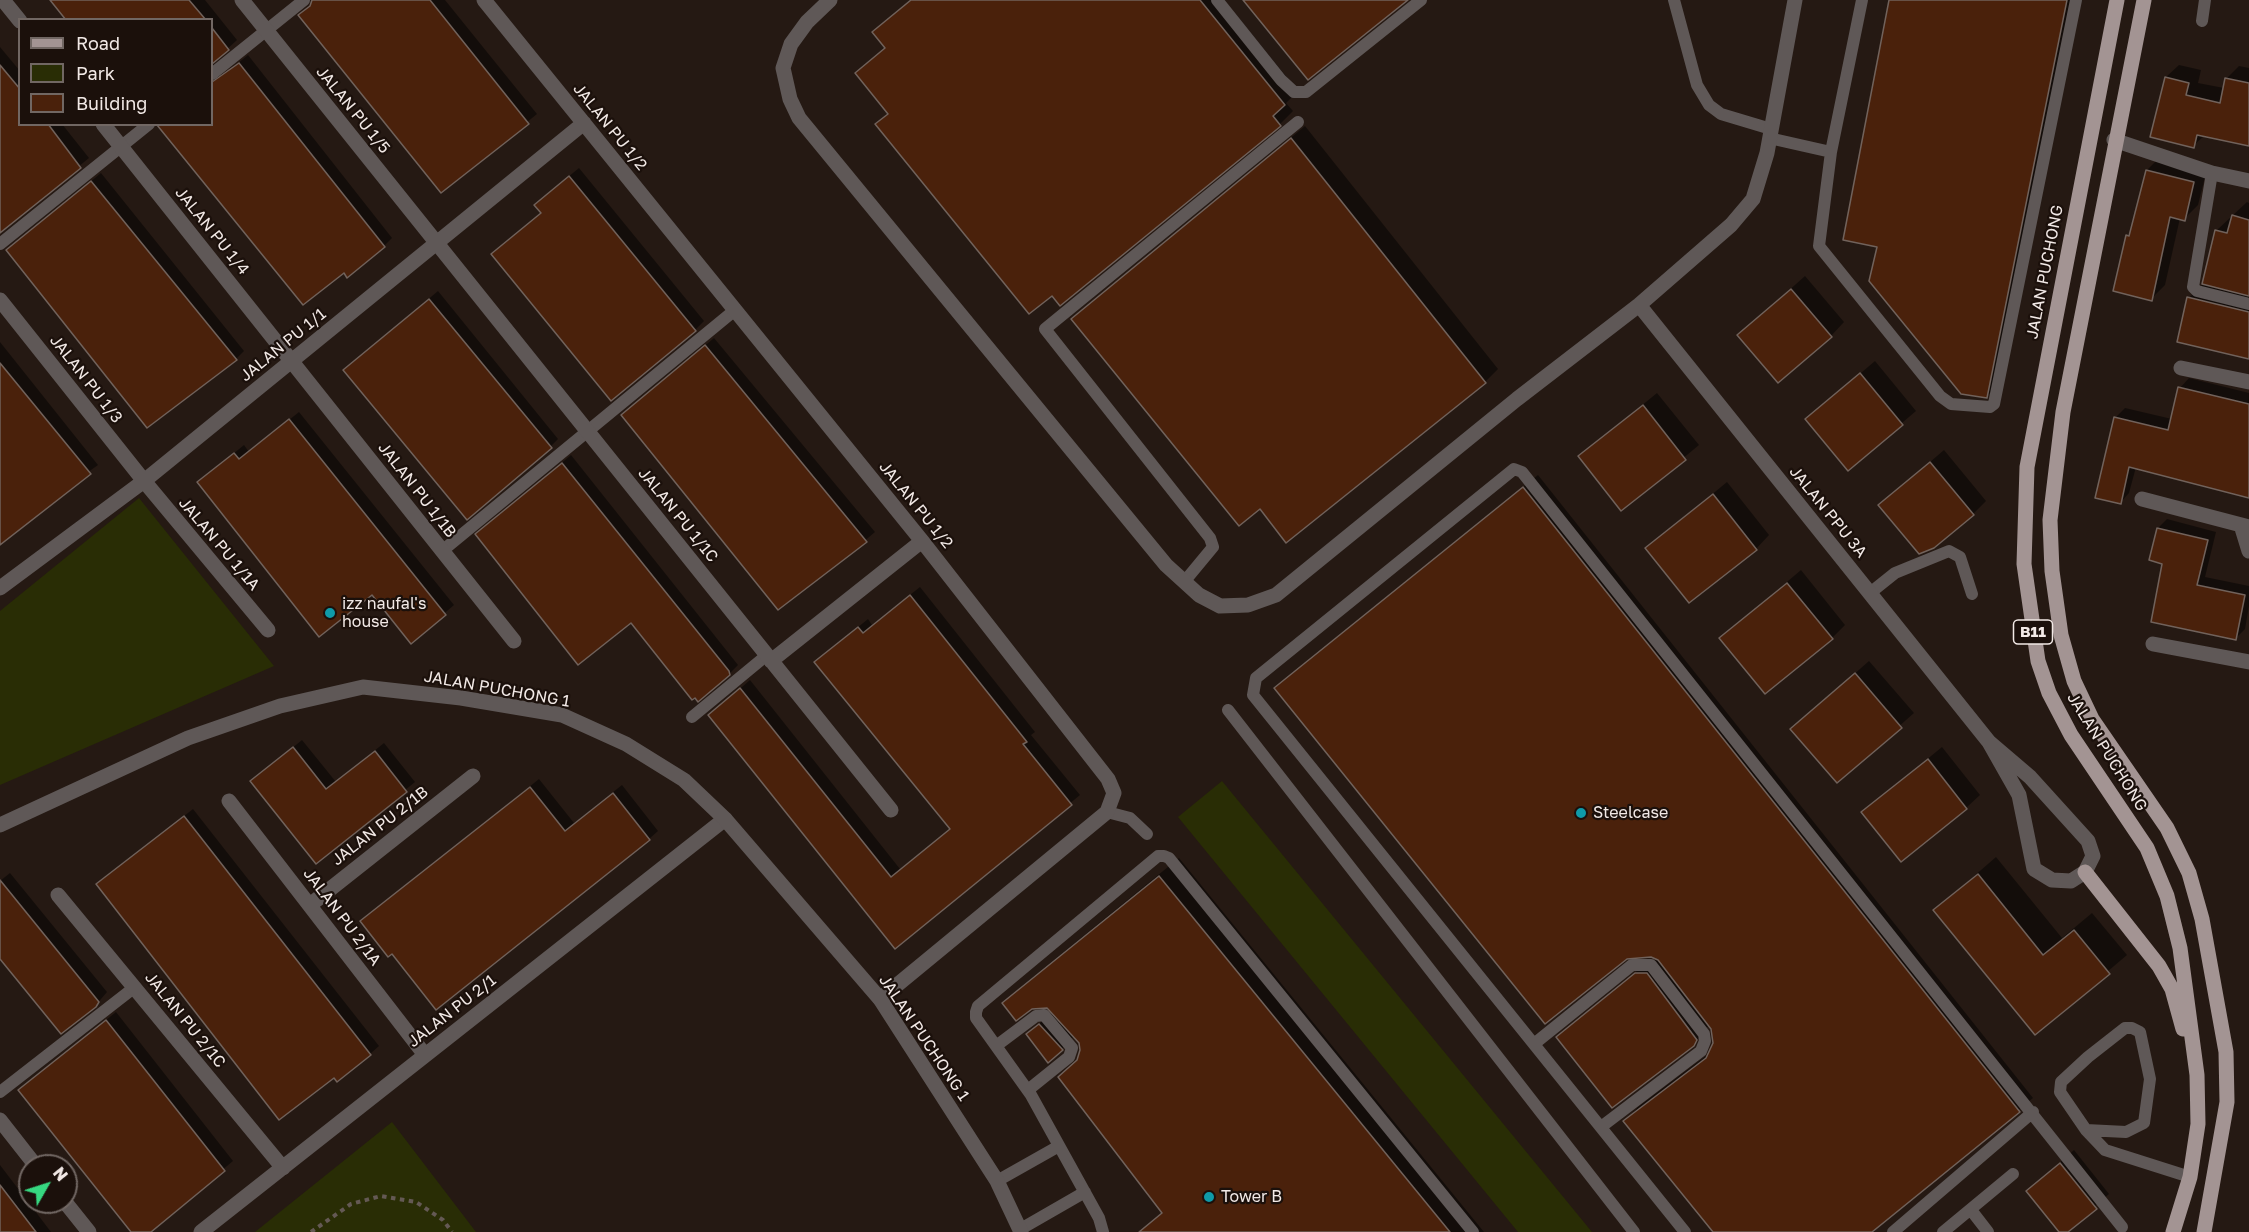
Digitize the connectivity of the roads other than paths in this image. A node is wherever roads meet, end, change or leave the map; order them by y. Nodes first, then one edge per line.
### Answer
1 (3, 0) edge
2 (242, 0) edge
3 (304, 0) edge
4 (483, 0) edge
5 (830, 0) edge
6 (1217, 0) edge
7 (1421, 0) edge
8 (1674, 0) edge
9 (1795, 0) edge
10 (1862, 0) edge
11 (2076, 0) edge
12 (2117, 0) edge
13 (2144, 0) edge
14 (2205, 0) edge
15 (18, 19) edge
16 (2202, 21) dead end
17 (266, 30) junction
18 (213, 73) edge
19 (1299, 122) dead end
20 (584, 123) junction
21 (105, 126) edge
22 (147, 126) edge
23 (1770, 133) junction
24 (2114, 140) junction
25 (121, 147) junction
26 (1831, 153) junction
27 (2212, 173) junction
28 (2249, 181) edge
29 (436, 243) junction
30 (0, 244) edge
31 (0, 300) edge
32 (2249, 304) edge
33 (1640, 305) junction
34 (735, 310) junction
35 (292, 361) junction
36 (2181, 368) dead end
37 (2249, 382) edge
38 (588, 432) junction
39 (144, 481) junction
40 (2142, 499) dead end
41 (2245, 526) edge
42 (922, 541) junction
43 (442, 550) junction
44 (2249, 551) edge
45 (1184, 582) junction
46 (0, 588) edge
47 (1870, 593) junction
48 (1972, 594) dead end
49 (268, 630) dead end
50 (514, 641) dead end
51 (2153, 644) dead end
52 (769, 658) junction
53 (2249, 662) edge
54 (1228, 710) dead end
55 (692, 717) dead end
56 (1989, 742) junction
57 (473, 776) dead end
58 (230, 801) dead end
59 (891, 810) dead end
60 (1107, 812) junction
61 (725, 819) junction
62 (0, 825) edge
63 (1147, 834) dead end
64 (2085, 872) junction
65 (58, 895) dead end
66 (310, 905) junction
67 (135, 987) junction
68 (880, 999) junction
69 (1534, 1044) junction
70 (996, 1046) junction
71 (425, 1055) junction
72 (2197, 1075) junction
73 (1028, 1090) junction
74 (0, 1092) edge
75 (2033, 1112) junction
76 (0, 1120) edge
77 (1601, 1127) junction
78 (2086, 1131) junction
79 (1059, 1146) junction
80 (27, 1154) edge
81 (283, 1168) junction
82 (2013, 1174) dead end
83 (2190, 1177) junction
84 (997, 1181) junction
85 (1085, 1192) junction
86 (1971, 1210) junction
87 (75, 1214) edge
88 (2122, 1227) dead end
89 (1020, 1231) edge
90 (89, 1232) edge
91 (201, 1232) edge
92 (1103, 1232) edge
93 (1473, 1232) edge
94 (1634, 1232) edge
95 (1685, 1232) edge
96 (1893, 1232) edge
97 (1943, 1232) edge
98 (1987, 1232) edge
99 (2173, 1232) edge
100 (2204, 1232) edge

1 - 15 street
2 - 17 street, JALAN PU 1/5
3 - 17 lane
4 - 20 street, JALAN PU 1/2
5 - 45 street
6 - 7 lane
8 - 23 lane
9 - 23 street
10 - 26 lane
11 - 26 lane
12 - 72 main road, JALAN PUCHONG / B11
13 - 24 main road, JALAN PUCHONG / B11
14 - 16 lane
17 - 18 lane
17 - 29 street, JALAN PU 1/5
19 - 45 lane
20 - 29 street, JALAN PU 1/1
20 - 34 street, JALAN PU 1/2
21 - 25 street, JALAN PU 1/4
22 - 25 lane
23 - 26 lane
23 - 33 street
24 - 27 street
24 - 100 main road, JALAN PUCHONG / B11
25 - 30 lane
25 - 35 street, JALAN PU 1/4
27 - 28 street
27 - 32 lane
29 - 35 street, JALAN PU 1/1
29 - 38 street, JALAN PU 1/1C
31 - 39 street, JALAN PU 1/3
33 - 45 street
33 - 47 street, JALAN PPU 3A
34 - 38 lane
34 - 42 street, JALAN PU 1/2
35 - 39 street, JALAN PU 1/1
35 - 43 street, JALAN PU 1/1B
36 - 37 street
38 - 43 lane
38 - 52 street, JALAN PU 1/1C
39 - 46 street, JALAN PU 1/1
39 - 49 street, JALAN PU 1/1A
40 - 41 street
41 - 44 street
42 - 52 street
42 - 60 street, JALAN PU 1/2
43 - 50 street, JALAN PU 1/1B
47 - 48 lane
47 - 56 street, JALAN PPU 3A
51 - 53 street
52 - 55 lane
52 - 59 street, JALAN PU 1/1C
54 - 94 lane
56 - 64 street, JALAN PPU 3A
56 - 64 street, JALAN PPU 3A
57 - 66 street, JALAN PU 2/1B
58 - 66 street, JALAN PU 2/1A
60 - 63 lane
60 - 68 street
61 - 62 street, JALAN PUCHONG 1
61 - 68 street, JALAN PUCHONG 1
61 - 71 street, JALAN PU 2/1
64 - 72 main road
65 - 67 street, JALAN PU 2/1C
66 - 71 street, JALAN PU 2/1A
67 - 74 lane
67 - 81 street, JALAN PU 2/1C
68 - 84 street, JALAN PUCHONG 1
69 - 75 lane
69 - 77 lane
69 - 77 lane
70 - 73 lane
70 - 73 lane
70 - 93 lane
71 - 81 street, JALAN PU 2/1
72 - 83 main road, JALAN PUCHONG / B11
73 - 79 lane
75 - 88 lane
75 - 96 lane
76 - 80 street
77 - 95 lane
78 - 78 lane
78 - 83 lane
79 - 84 lane
79 - 85 lane
81 - 91 street, JALAN PU 2/1
82 - 86 lane
83 - 99 main road, JALAN PUCHONG / B11
84 - 89 street, JALAN PUCHONG 1
85 - 89 lane
85 - 92 lane
86 - 97 lane
86 - 98 lane
87 - 90 street

